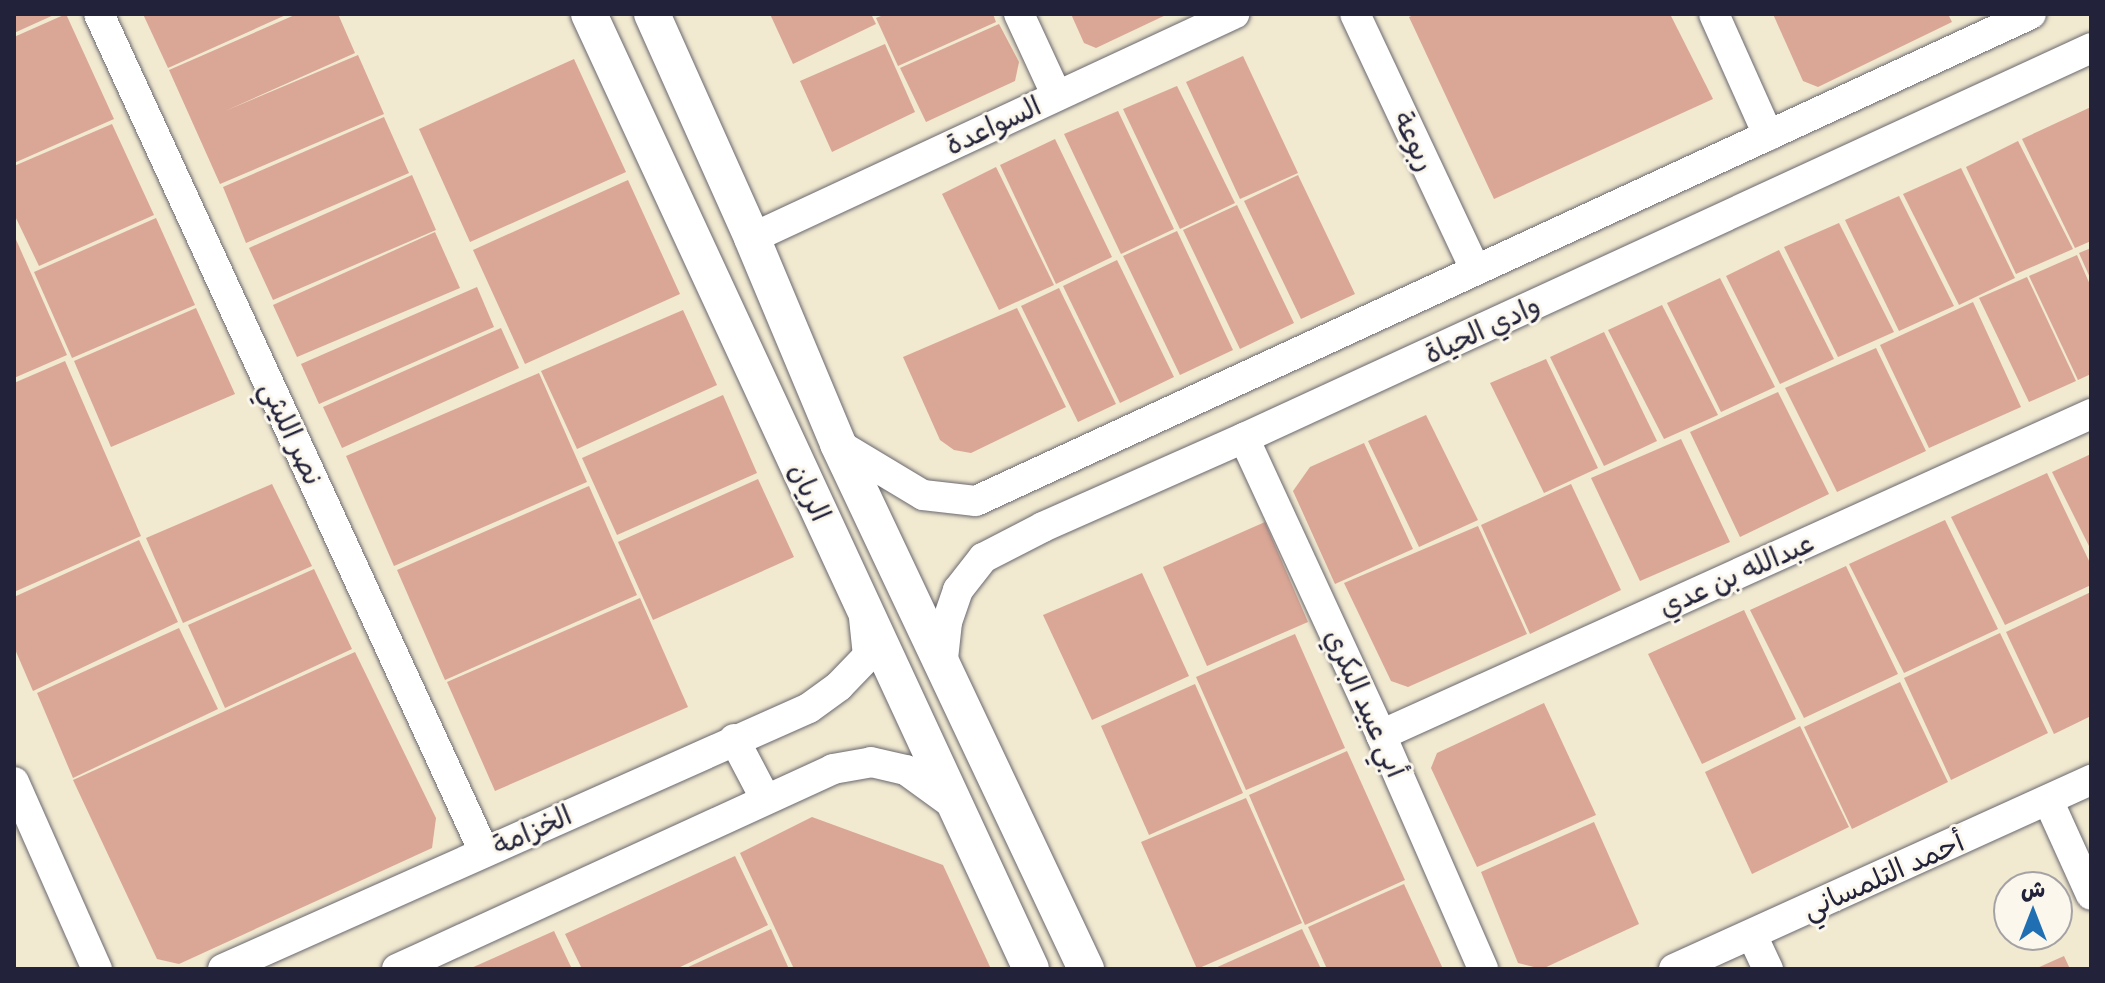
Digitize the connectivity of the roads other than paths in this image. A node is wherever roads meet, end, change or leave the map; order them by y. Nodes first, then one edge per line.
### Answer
1 (99, 14) edge
2 (589, 14) edge
3 (652, 14) edge
4 (1019, 14) edge
5 (1234, 14) edge
6 (1355, 14) edge
7 (1714, 14) edge
8 (2031, 14) edge
9 (2091, 48) edge
10 (1056, 94) junction
11 (1768, 135) junction
12 (752, 238) junction
13 (1475, 269) junction
14 (2091, 414) edge
15 (1244, 438) junction
16 (838, 444) junction
17 (1062, 464) junction
18 (1084, 509) junction
19 (863, 605) junction
20 (942, 668) junction
21 (1381, 735) junction
22 (734, 739) junction
23 (2091, 780) edge
24 (14, 782) edge
25 (765, 798) junction
26 (2048, 800) junction
27 (957, 807) junction
28 (484, 852) junction
29 (2091, 895) edge
30 (1752, 935) junction
31 (97, 969) edge
32 (223, 969) edge
33 (397, 969) edge
34 (1031, 969) edge
35 (1086, 969) edge
36 (1483, 969) edge
37 (1674, 969) edge
38 (1768, 969) edge

1 - 28 street, نصر الليثي
2 - 19 street, الريان
3 - 12 street, الريان
4 - 10 street
5 - 10 street, السواعدة
6 - 13 street, ربوعة
7 - 11 street
8 - 11 street, وادي الحياة
9 - 15 street, وادي الحياة
10 - 12 street, السواعدة
11 - 13 street, وادي الحياة
12 - 16 street, الريان
13 - 17 street, وادي الحياة
14 - 21 street, عبدالله بن عدي
15 - 18 street, وادي الحياة
15 - 21 street, أبي عبيد البكري
16 - 17 street, وادي الحياة
16 - 20 street, الريان
17 - 18 street
18 - 20 street, وادي الحياة
19 - 22 street, الخزامة
19 - 27 street, الريان
20 - 35 street, الريان
21 - 36 street, أبي عبيد البكري
22 - 25 street
22 - 28 street, الخزامة
23 - 26 street, أحمد التلمساني
24 - 31 street
25 - 27 street
25 - 33 street
26 - 29 street
26 - 30 street, أحمد التلمساني
27 - 34 street, الريان
28 - 32 street, الخزامة
30 - 37 street, أحمد التلمساني
30 - 38 street

